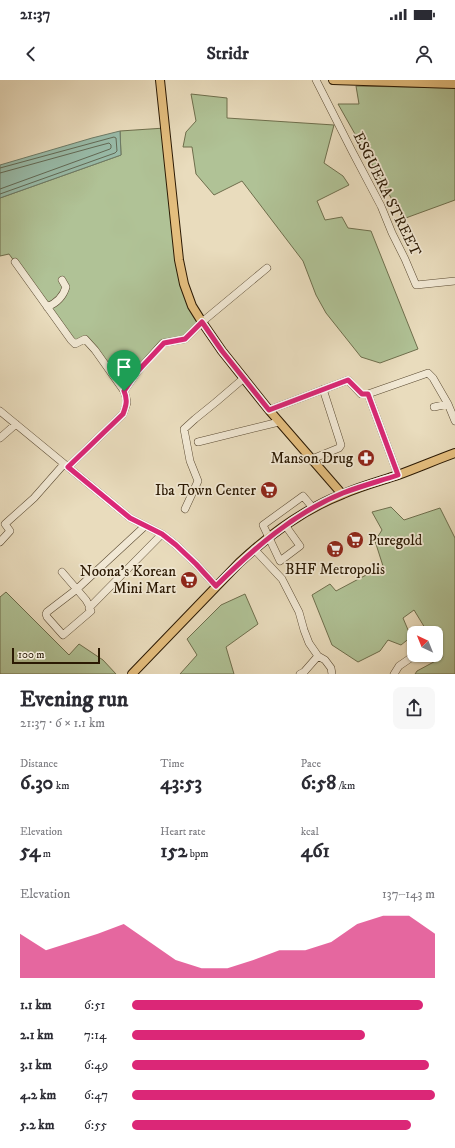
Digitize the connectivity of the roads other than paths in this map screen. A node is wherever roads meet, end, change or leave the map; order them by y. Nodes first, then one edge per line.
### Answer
1 (160, 80) edge
2 (316, 80) edge
3 (332, 80) edge
4 (439, 82) edge
5 (455, 84) edge
6 (15, 262) dead end
7 (266, 268) dead end
8 (62, 280) dead end
9 (455, 281) edge
10 (47, 307) junction
11 (202, 322) junction
12 (244, 378) junction
13 (323, 388) junction
14 (124, 391) junction
15 (368, 394) junction
16 (448, 404) junction
17 (434, 406) dead end
18 (269, 410) junction
19 (0, 411) edge
20 (455, 421) edge
21 (279, 422) junction
22 (16, 424) junction
23 (0, 438) edge
24 (198, 442) dead end
25 (455, 453) edge
26 (312, 459) junction
27 (66, 466) junction
28 (398, 475) junction
29 (342, 494) junction
30 (313, 508) junction
31 (185, 510) dead end
32 (285, 525) junction
33 (145, 526) junction
34 (162, 534) junction
35 (268, 538) junction
36 (0, 542) edge
37 (254, 549) junction
38 (62, 572) dead end
39 (216, 586) junction
40 (77, 589) junction
41 (90, 607) junction
42 (318, 656) junction
43 (407, 660) edge
44 (132, 674) edge
45 (300, 674) edge
46 (332, 674) edge
47 (394, 674) edge

1 - 11 main road
2 - 9 street, ESGUERA STREET
3 - 4 main road
4 - 5 main road
6 - 10 street
7 - 11 street
8 - 10 street
10 - 14 street
11 - 12 main road
11 - 14 street
12 - 18 main road
12 - 31 street
13 - 15 street
13 - 18 street
13 - 26 street
14 - 27 street
15 - 16 street
15 - 28 street
16 - 17 street
16 - 20 street
18 - 21 main road
19 - 22 street
21 - 24 street
21 - 26 main road
22 - 23 street
22 - 27 street
25 - 28 main road
26 - 29 main road
27 - 33 street
27 - 36 street
28 - 29 main road
29 - 30 main road
30 - 32 main road
30 - 35 street
32 - 35 main road
32 - 35 street
33 - 34 street
33 - 40 street
34 - 39 street
34 - 41 street
35 - 37 main road
37 - 39 main road
37 - 42 street
38 - 40 street
39 - 44 main road
40 - 41 street
40 - 41 street
42 - 45 street
42 - 46 street
43 - 47 street

